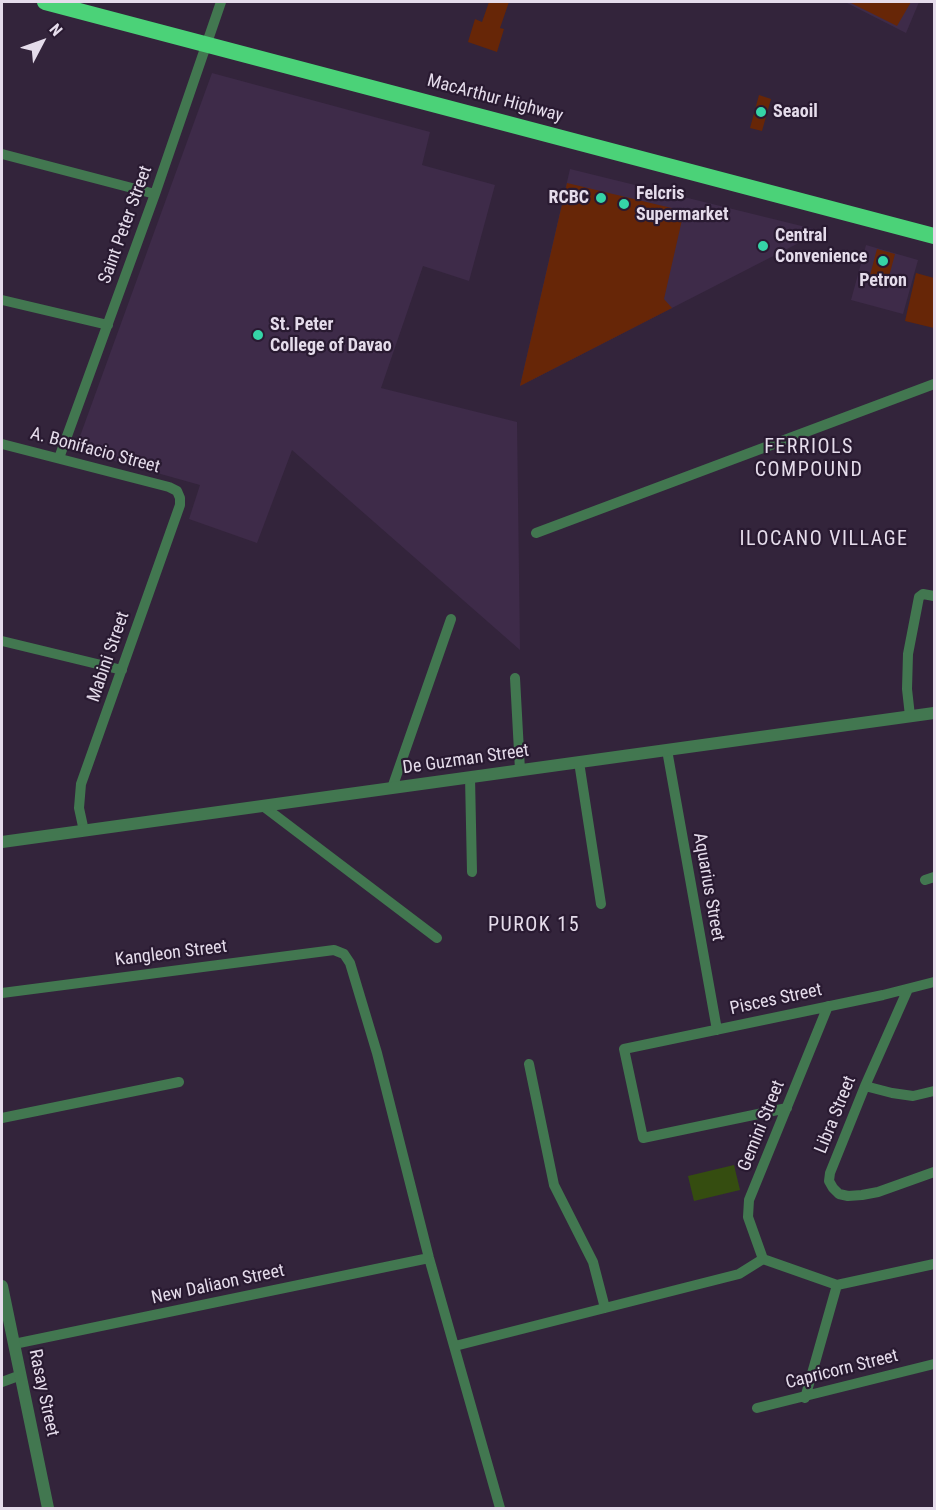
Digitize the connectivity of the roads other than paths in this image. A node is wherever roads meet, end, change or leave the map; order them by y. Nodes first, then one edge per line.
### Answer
1 (45, 2) edge
2 (222, 2) edge
3 (207, 44) junction
4 (2, 154) edge
5 (155, 194) junction
6 (934, 236) edge
7 (2, 300) edge
8 (108, 325) junction
9 (934, 384) edge
10 (2, 444) edge
11 (59, 458) junction
12 (179, 494) joint
13 (536, 533) dead end
14 (934, 596) edge
15 (451, 619) dead end
16 (2, 641) edge
17 (122, 670) junction
18 (515, 678) dead end
19 (934, 713) edge
20 (910, 716) junction
21 (667, 750) junction
22 (579, 762) junction
23 (520, 770) junction
24 (470, 777) junction
25 (392, 788) junction
26 (263, 806) junction
27 (84, 831) junction
28 (2, 842) edge
29 (472, 872) dead end
30 (601, 904) dead end
31 (437, 938) dead end
32 (934, 982) edge
33 (908, 989) junction
34 (2, 993) edge
35 (828, 1006) junction
36 (717, 1030) junction
37 (529, 1064) dead end
38 (179, 1082) dead end
39 (865, 1086) junction
40 (934, 1091) edge
41 (786, 1108) junction
42 (2, 1118) edge
43 (934, 1172) edge
44 (429, 1258) junction
45 (763, 1259) junction
46 (934, 1264) edge
47 (2, 1286) edge
48 (837, 1286) junction
49 (605, 1308) junction
50 (14, 1344) junction
51 (455, 1346) junction
52 (934, 1364) edge
53 (21, 1375) junction
54 (2, 1382) edge
55 (805, 1398) junction
56 (757, 1408) dead end
57 (48, 1509) edge
58 (500, 1509) edge

1 - 3 highway, MacArthur Highway
2 - 3 street, Saint Peter Street
3 - 5 street, Saint Peter Street
3 - 6 highway, MacArthur Highway
4 - 5 street
5 - 8 street, Saint Peter Street
7 - 8 street
8 - 11 street, Saint Peter Street
9 - 13 street
10 - 11 street, A. Bonifacio Street
11 - 12 street, A. Bonifacio Street
12 - 17 street, Mabini Street
14 - 20 street
15 - 25 street
16 - 17 street
17 - 27 street, Mabini Street
18 - 23 street
19 - 20 street, De Guzman Street
20 - 21 street, De Guzman Street
21 - 22 street, De Guzman Street
21 - 36 street, Aquarius Street
22 - 23 street, De Guzman Street
22 - 30 street
23 - 24 street, De Guzman Street
24 - 25 street, De Guzman Street
24 - 29 street
25 - 26 street, De Guzman Street
26 - 27 street, De Guzman Street
26 - 31 street
27 - 28 street, De Guzman Street
32 - 33 street, Pisces Street
33 - 35 street, Pisces Street
33 - 39 street, Libra Street
34 - 44 street, Kangleon Street
35 - 36 street, Pisces Street
35 - 41 street, Gemini Street
36 - 41 street, Pisces Street
37 - 49 street
38 - 42 street
39 - 40 street
39 - 43 street, Libra Street
41 - 45 street, Gemini Street
44 - 50 street, New Daliaon Street
44 - 51 street
45 - 48 street
45 - 49 street
46 - 48 street
47 - 50 street, Rasay Street
48 - 55 street
49 - 51 street
50 - 53 street, Rasay Street
51 - 58 street
52 - 55 street, Capricorn Street
53 - 54 street
53 - 57 street, Rasay Street
55 - 56 street, Capricorn Street

